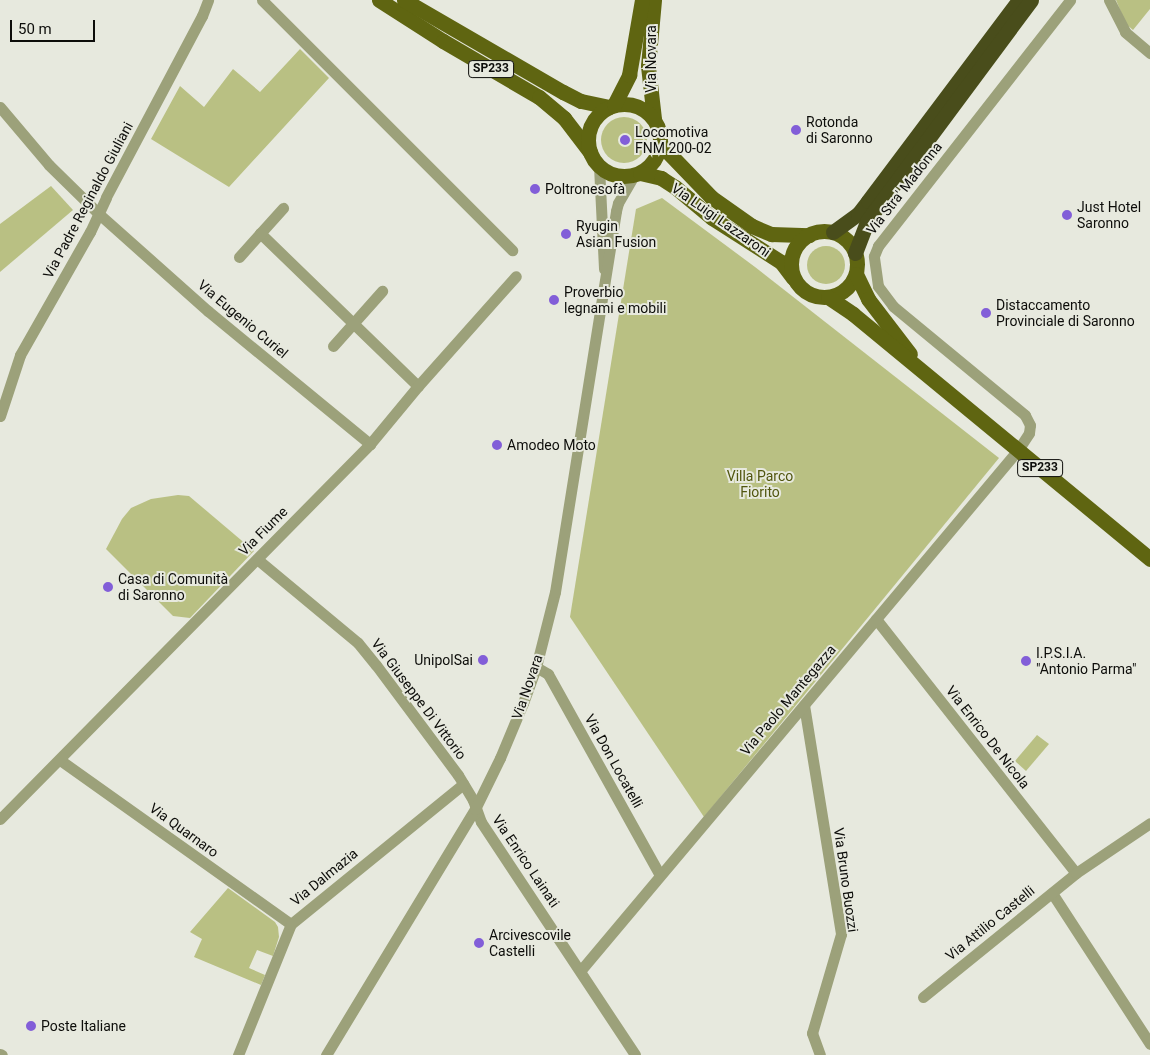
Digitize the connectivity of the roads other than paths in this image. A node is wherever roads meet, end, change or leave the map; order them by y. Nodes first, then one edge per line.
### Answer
1 (208, 0) edge
2 (262, 0) edge
3 (379, 0) edge
4 (404, 0) edge
5 (642, 0) edge
6 (654, 0) edge
7 (1019, 0) edge
8 (1031, 0) edge
9 (1070, 0) edge
10 (1109, 0) edge
11 (1150, 53) edge
12 (611, 106) junction
13 (0, 107) edge
14 (654, 119) junction
15 (660, 144) junction
16 (590, 152) junction
17 (599, 166) junction
18 (637, 174) junction
19 (283, 208) dead end
20 (99, 214) junction
21 (833, 232) junction
22 (260, 233) junction
23 (809, 235) junction
24 (512, 250) dead end
25 (855, 253) junction
26 (239, 257) dead end
27 (605, 274) junction
28 (856, 274) junction
29 (516, 276) dead end
30 (794, 280) junction
31 (382, 291) dead end
32 (828, 297) junction
33 (353, 323) junction
34 (333, 346) dead end
35 (929, 378) junction
36 (418, 386) junction
37 (0, 416) edge
38 (370, 444) junction
39 (1018, 450) junction
40 (257, 559) junction
41 (1150, 559) edge
42 (876, 619) junction
43 (536, 667) junction
44 (804, 705) junction
45 (60, 760) junction
46 (463, 784) junction
47 (475, 809) junction
48 (0, 819) edge
49 (1150, 823) edge
50 (1076, 873) junction
51 (660, 875) junction
52 (1052, 893) junction
53 (291, 924) junction
54 (581, 970) junction
55 (923, 997) dead end
56 (1150, 1044) edge
57 (238, 1055) edge
58 (326, 1055) edge
59 (635, 1055) edge
60 (820, 1055) edge

1 - 20 street, Via Padre Reginaldo Giuliani
2 - 24 street
3 - 16 main road, SP233
4 - 12 main road, SP233
5 - 12 main road, Via Novara
6 - 14 main road, Via Novara
7 - 21 highway
8 - 25 highway
9 - 39 street, Via Stra' Madonna
10 - 11 street
12 - 14 main road, SP233
12 - 16 main road
13 - 20 street, Via Eugenio Curiel
14 - 15 main road
15 - 18 main road
15 - 23 main road, Via Luigi Lazzaroni
16 - 17 main road, SP233
17 - 18 main road, SP233
17 - 27 street, Via Novara
18 - 27 street, Via Novara
18 - 30 main road, Via Luigi Lazzaroni / SP233
19 - 22 street
20 - 37 street, Via Padre Reginaldo Giuliani
20 - 38 street, Via Eugenio Curiel
21 - 23 main road
21 - 25 main road
22 - 26 street
22 - 33 street
23 - 30 main road
25 - 28 main road, SP233
27 - 43 street, Via Novara
28 - 32 main road
28 - 35 main road, SP233
29 - 36 street, Via Fiume
30 - 32 main road, SP233
31 - 33 street
32 - 35 main road, SP233
33 - 34 street
33 - 36 street
35 - 39 main road, SP233
36 - 38 street, Via Fiume
38 - 40 street, Via Fiume
39 - 41 main road, SP233
39 - 42 street, Via Paolo Mantegazza
40 - 45 street, Via Fiume
40 - 46 street, Via Giuseppe Di Vittorio
42 - 44 street, Via Paolo Mantegazza
42 - 50 street, Via Enrico De Nicola
43 - 47 street, Via Novara
43 - 51 street, Via Don Locatelli
44 - 51 street, Via Paolo Mantegazza
44 - 60 street, Via Bruno Buozzi
45 - 48 street, Via Fiume
45 - 53 street, Via Quarnaro
46 - 47 street, Via Giuseppe Di Vittorio
46 - 53 street, Via Dalmazia
47 - 54 street, Via Enrico Lainati
47 - 58 street, Via Novara
49 - 50 street, Via Attilio Castelli
50 - 52 street, Via Attilio Castelli
51 - 54 street, Via Paolo Mantegazza
52 - 55 street, Via Attilio Castelli
52 - 56 street
53 - 57 street, Via Dalmazia
54 - 59 street, Via Enrico Lainati

